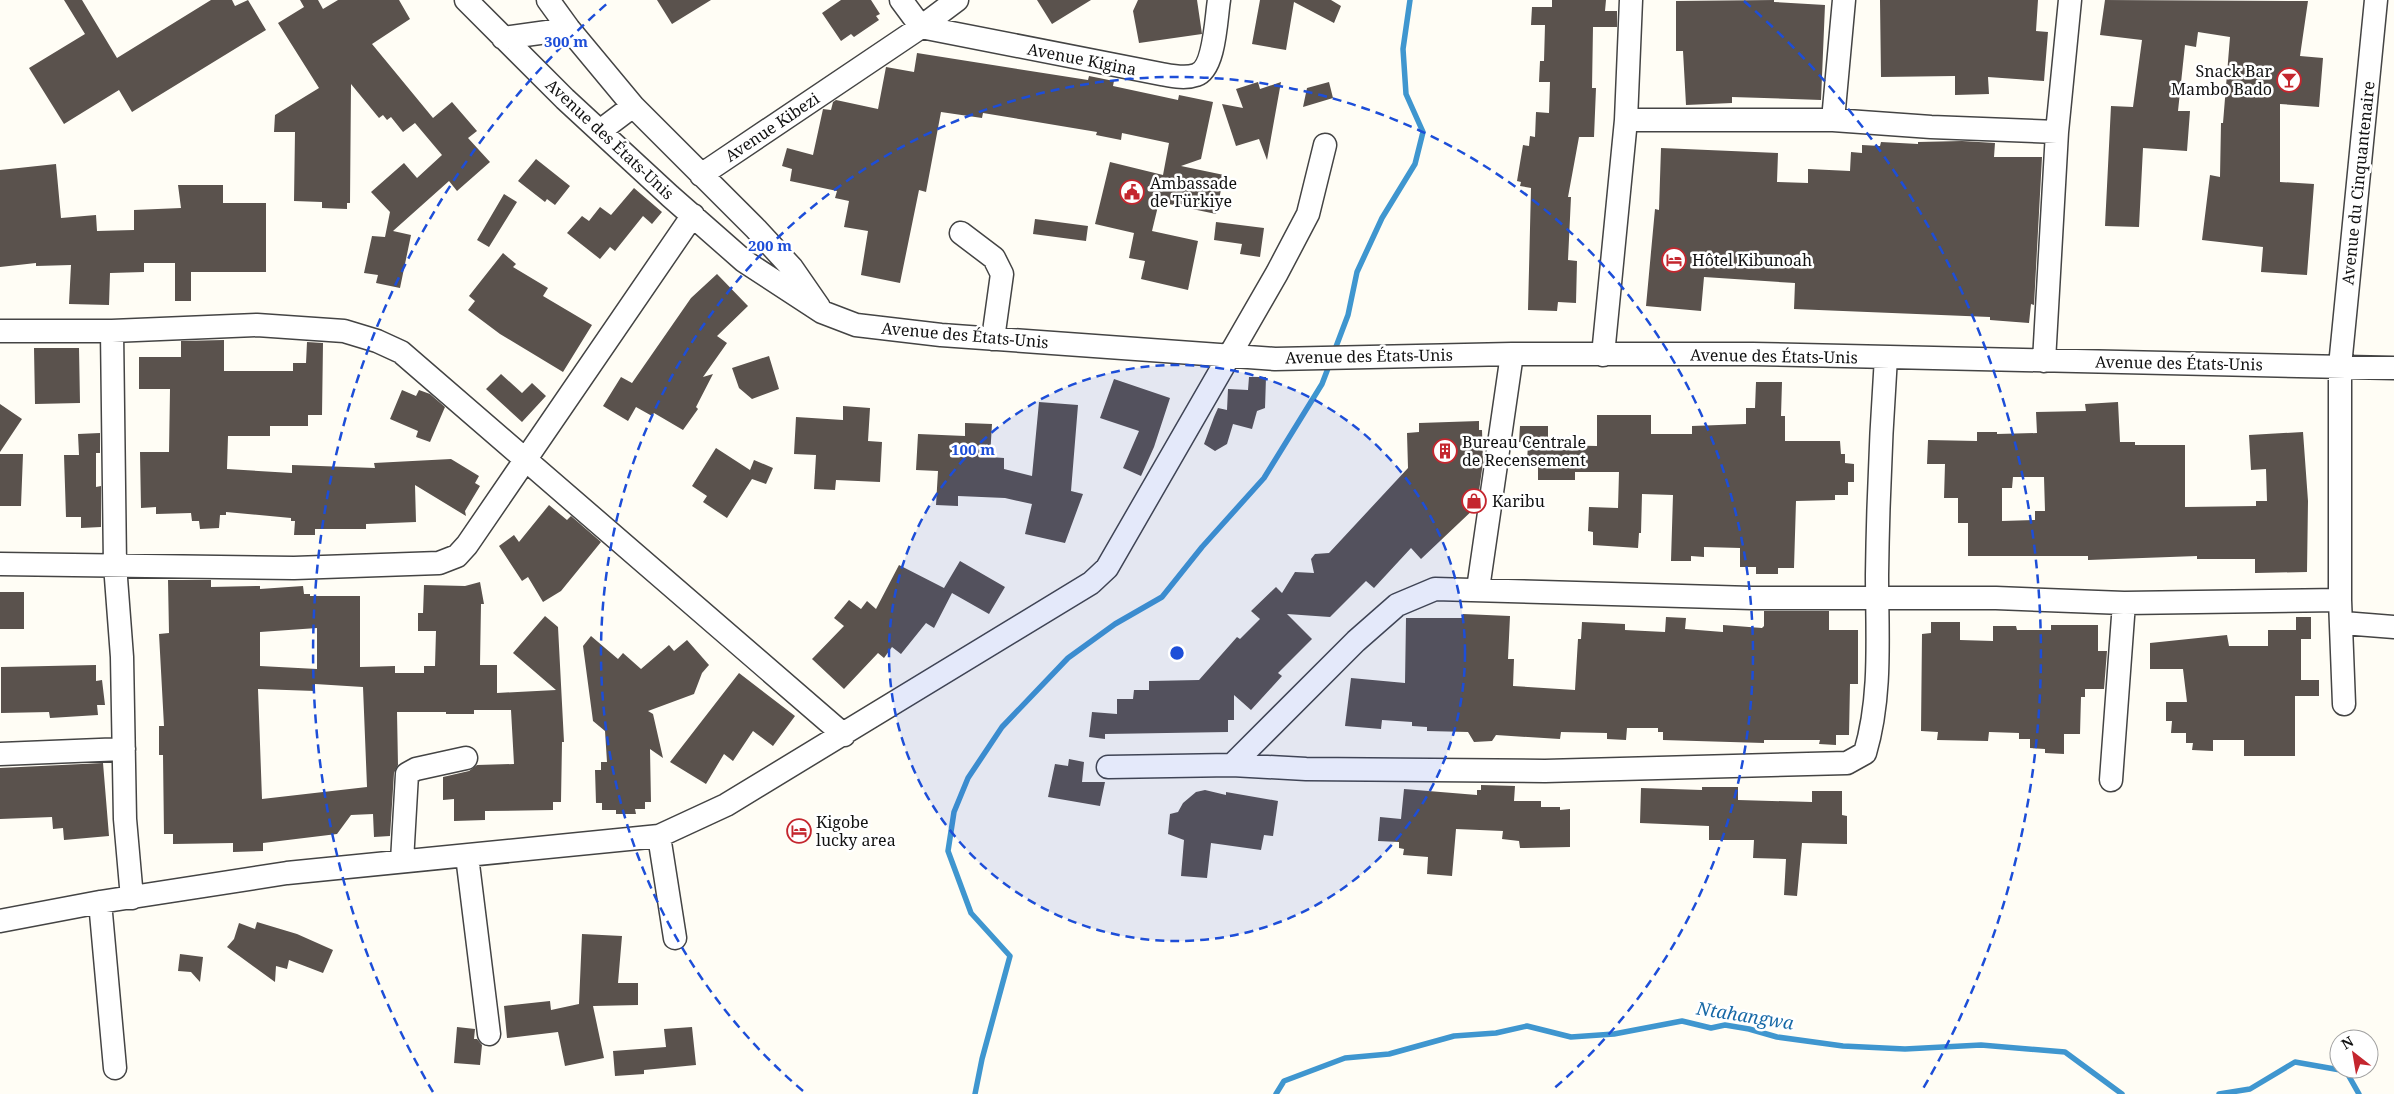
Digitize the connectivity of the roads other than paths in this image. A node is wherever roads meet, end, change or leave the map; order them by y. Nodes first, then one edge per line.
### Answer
1 (466, 0) edge
2 (548, 0) edge
3 (901, 0) edge
4 (957, 0) edge
5 (1219, 0) edge
6 (1630, 0) edge
7 (1844, 0) edge
8 (2070, 0) edge
9 (2376, 0) edge
10 (921, 27) junction
11 (569, 29) junction
12 (503, 38) junction
13 (633, 106) junction
14 (1626, 120) junction
15 (1834, 120) junction
16 (600, 131) junction
17 (2057, 132) junction
18 (1326, 145) dead end
19 (701, 175) junction
20 (693, 214) junction
21 (961, 233) dead end
22 (822, 312) junction
23 (0, 331) edge
24 (112, 331) junction
25 (993, 339) junction
26 (1512, 354) junction
27 (1603, 355) junction
28 (1229, 356) junction
29 (1886, 357) junction
30 (2044, 360) junction
31 (2340, 366) junction
32 (2394, 368) edge
33 (525, 462) junction
34 (0, 564) edge
35 (115, 566) junction
36 (1478, 589) junction
37 (1877, 598) junction
38 (2340, 600) junction
39 (2124, 603) junction
40 (2343, 623) junction
41 (2394, 628) edge
42 (2344, 704) dead end
43 (844, 735) junction
44 (124, 749) junction
45 (0, 754) edge
46 (466, 758) dead end
47 (1232, 765) junction
48 (1108, 767) dead end
49 (2111, 780) dead end
50 (659, 836) junction
51 (467, 856) junction
52 (402, 861) junction
53 (132, 898) junction
54 (100, 902) junction
55 (0, 921) edge
56 (675, 938) dead end
57 (488, 1034) dead end
58 (115, 1068) dead end

1 - 12 street, Avenue des États-Unis
2 - 11 street
3 - 10 street
4 - 10 street, Avenue Kibezi
5 - 10 street, Avenue Kigina
6 - 14 street
7 - 15 street
8 - 17 street
9 - 31 street, Avenue du Cinquantenaire
10 - 19 street, Avenue Kibezi
11 - 12 street
11 - 13 street
12 - 16 street, Avenue des États-Unis
13 - 16 street
13 - 19 street
14 - 15 street
14 - 27 street
15 - 17 street
16 - 20 street, Avenue des États-Unis
17 - 30 street
18 - 28 street
19 - 22 street
20 - 22 street, Avenue des États-Unis
20 - 33 street
21 - 25 street
22 - 25 street, Avenue des États-Unis
23 - 24 street
24 - 33 street
24 - 35 street
25 - 28 street, Avenue des États-Unis
26 - 27 street, Avenue des États-Unis
26 - 28 street, Avenue des États-Unis
26 - 36 street
27 - 29 street, Avenue des États-Unis
28 - 43 street
29 - 30 street, Avenue des États-Unis
29 - 37 street
30 - 31 street, Avenue des États-Unis
31 - 32 street, Avenue des États-Unis
31 - 38 street, Avenue du Cinquantenaire
33 - 35 street
33 - 43 street
34 - 35 street
35 - 44 street
36 - 37 street
36 - 47 street
37 - 39 street
37 - 47 street
38 - 39 street
38 - 40 street, Avenue du Cinquantenaire
39 - 49 street
40 - 41 street
40 - 42 street, Avenue du Cinquantenaire
43 - 50 street
44 - 45 street
44 - 53 street
46 - 52 street
47 - 48 street
50 - 51 street
50 - 56 street
51 - 52 street
51 - 57 street
52 - 53 street
53 - 54 street
54 - 55 street
54 - 58 street

